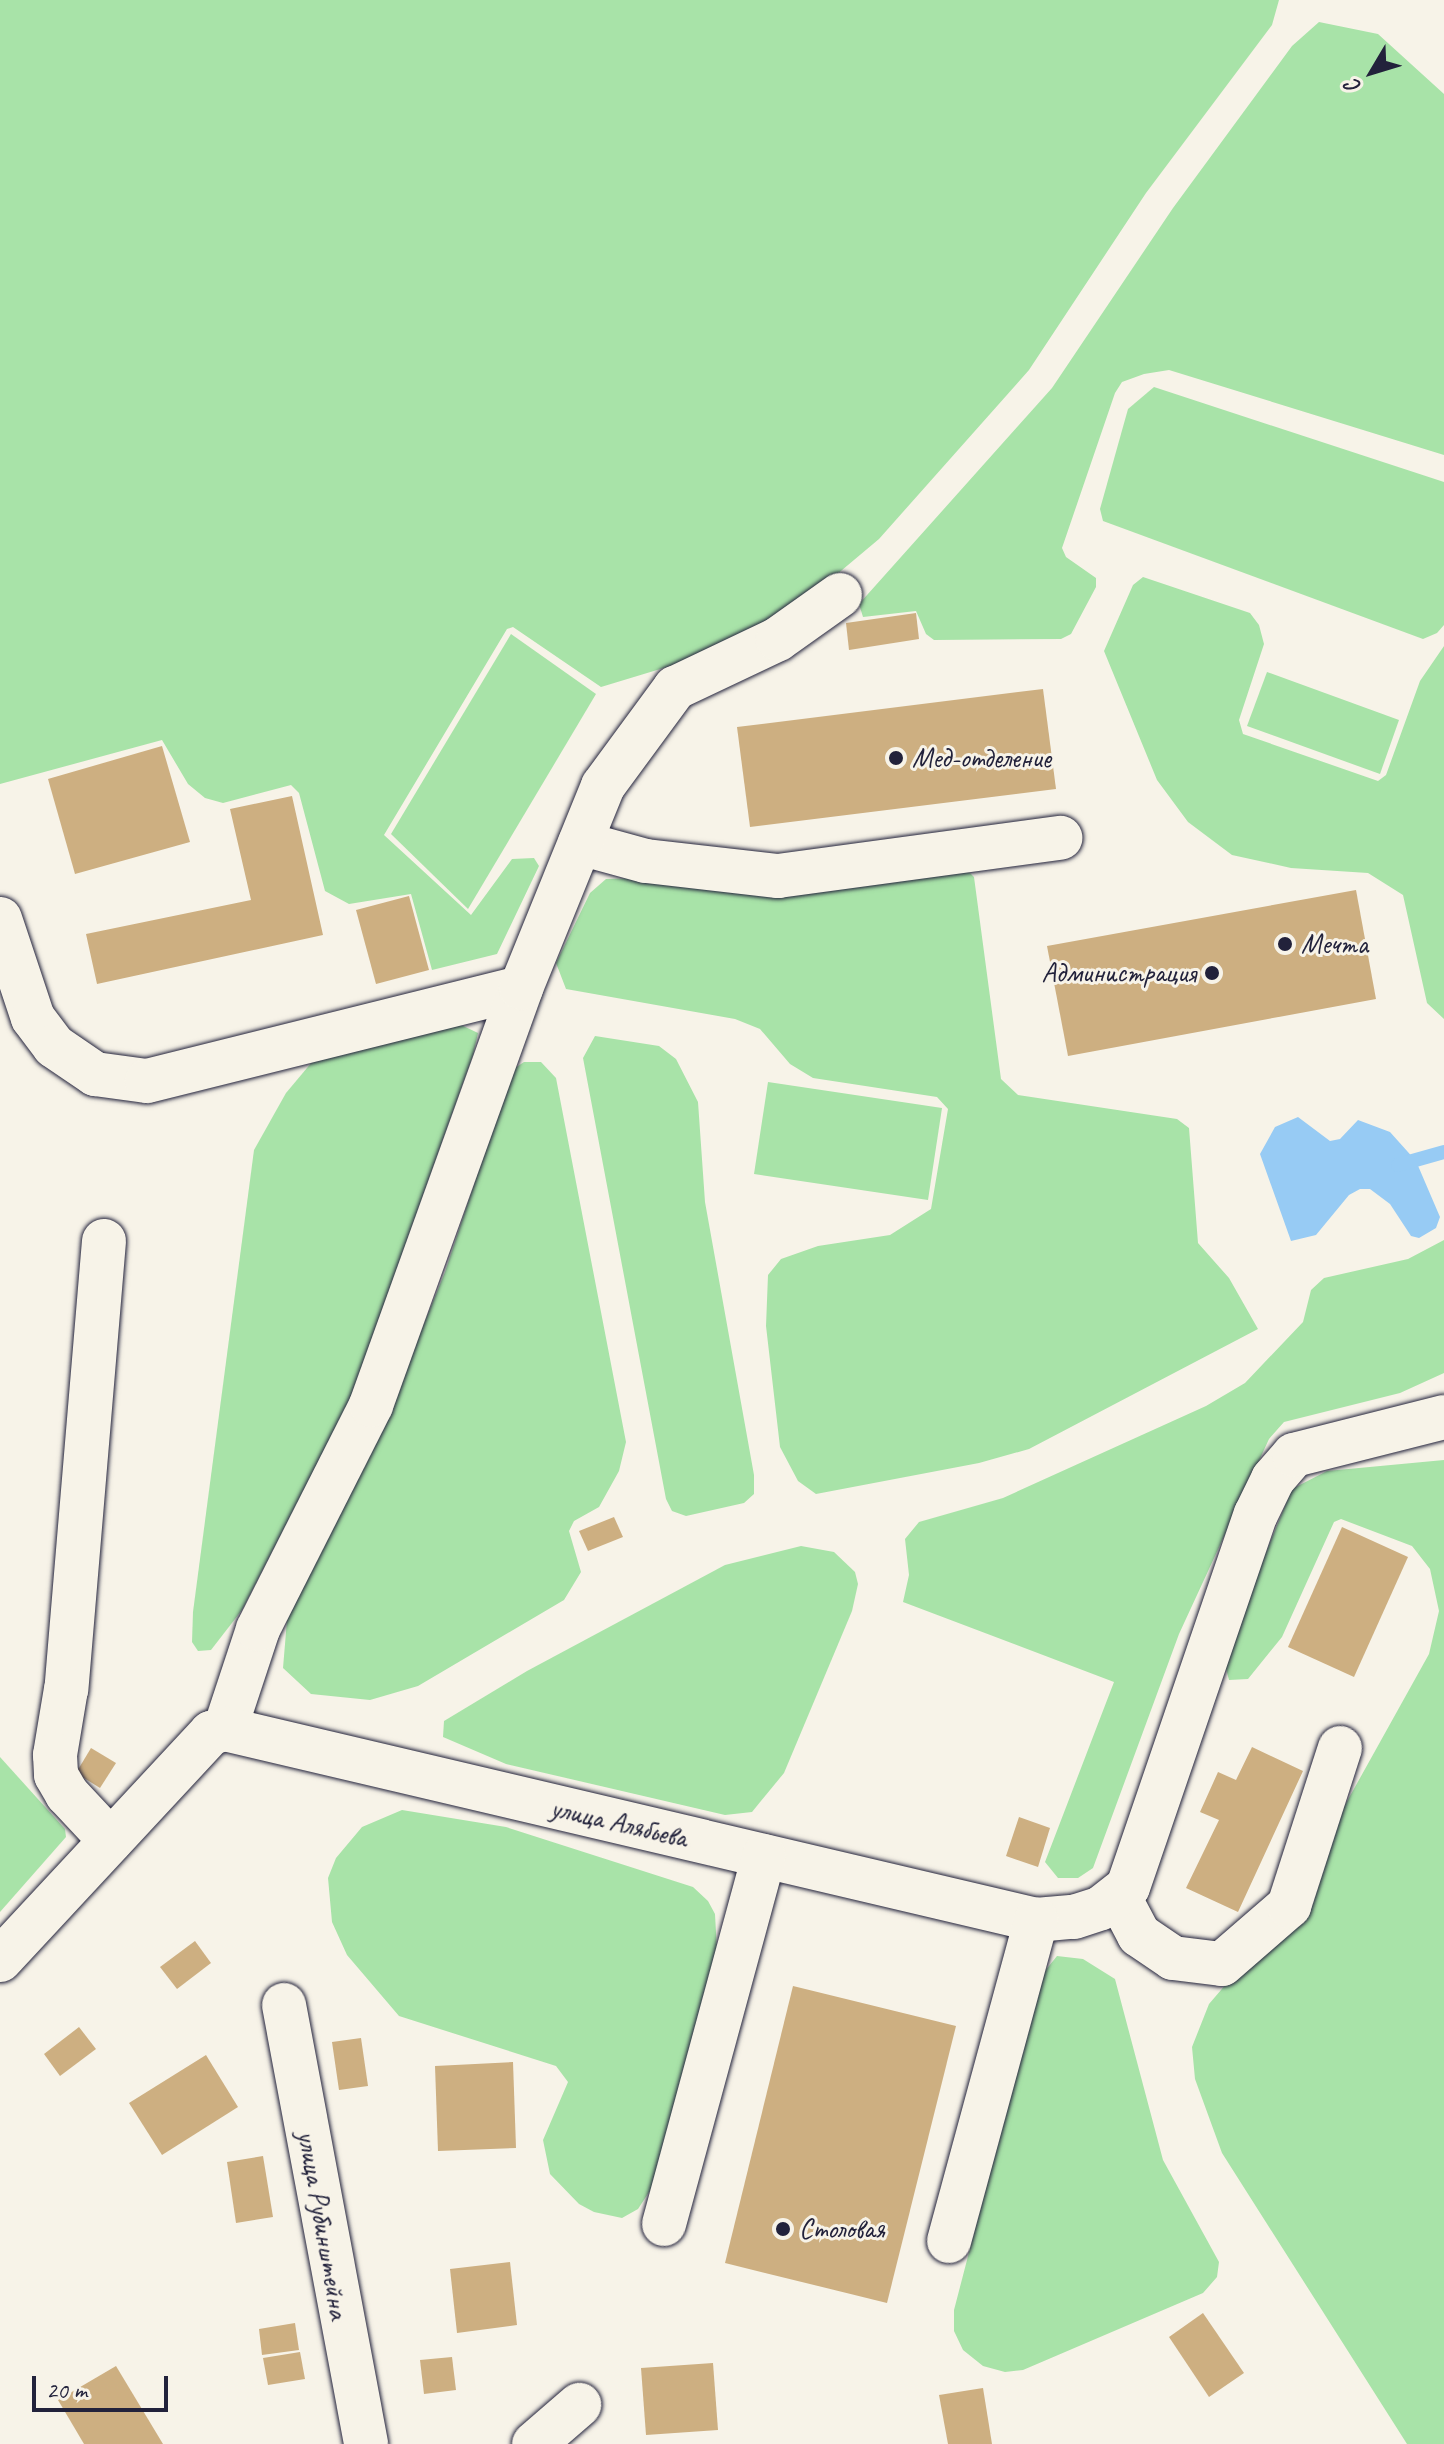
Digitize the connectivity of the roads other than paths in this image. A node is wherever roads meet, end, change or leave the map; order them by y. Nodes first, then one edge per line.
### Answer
1 (840, 595) dead end
2 (1060, 838) dead end
3 (580, 843) junction
4 (0, 919) edge
5 (521, 988) junction
6 (104, 1241) dead end
7 (1444, 1417) edge
8 (225, 1729) junction
9 (1340, 1748) dead end
10 (123, 1827) junction
11 (764, 1856) junction
12 (1124, 1892) junction
13 (1036, 1920) junction
14 (0, 1960) edge
15 (284, 2005) dead end
16 (664, 2224) dead end
17 (949, 2241) dead end
18 (579, 2405) dead end
19 (366, 2444) edge
20 (534, 2444) edge

1 - 3 street
2 - 3 street
3 - 5 street
4 - 5 street
5 - 8 street
6 - 10 street
7 - 12 street
8 - 10 street
8 - 11 street, улица Алябьева
9 - 12 street
10 - 14 street
11 - 13 street, улица Алябьева
11 - 16 street
12 - 13 street, улица Алябьева
13 - 17 street
15 - 19 street, улица Рубинштейна
18 - 20 street

